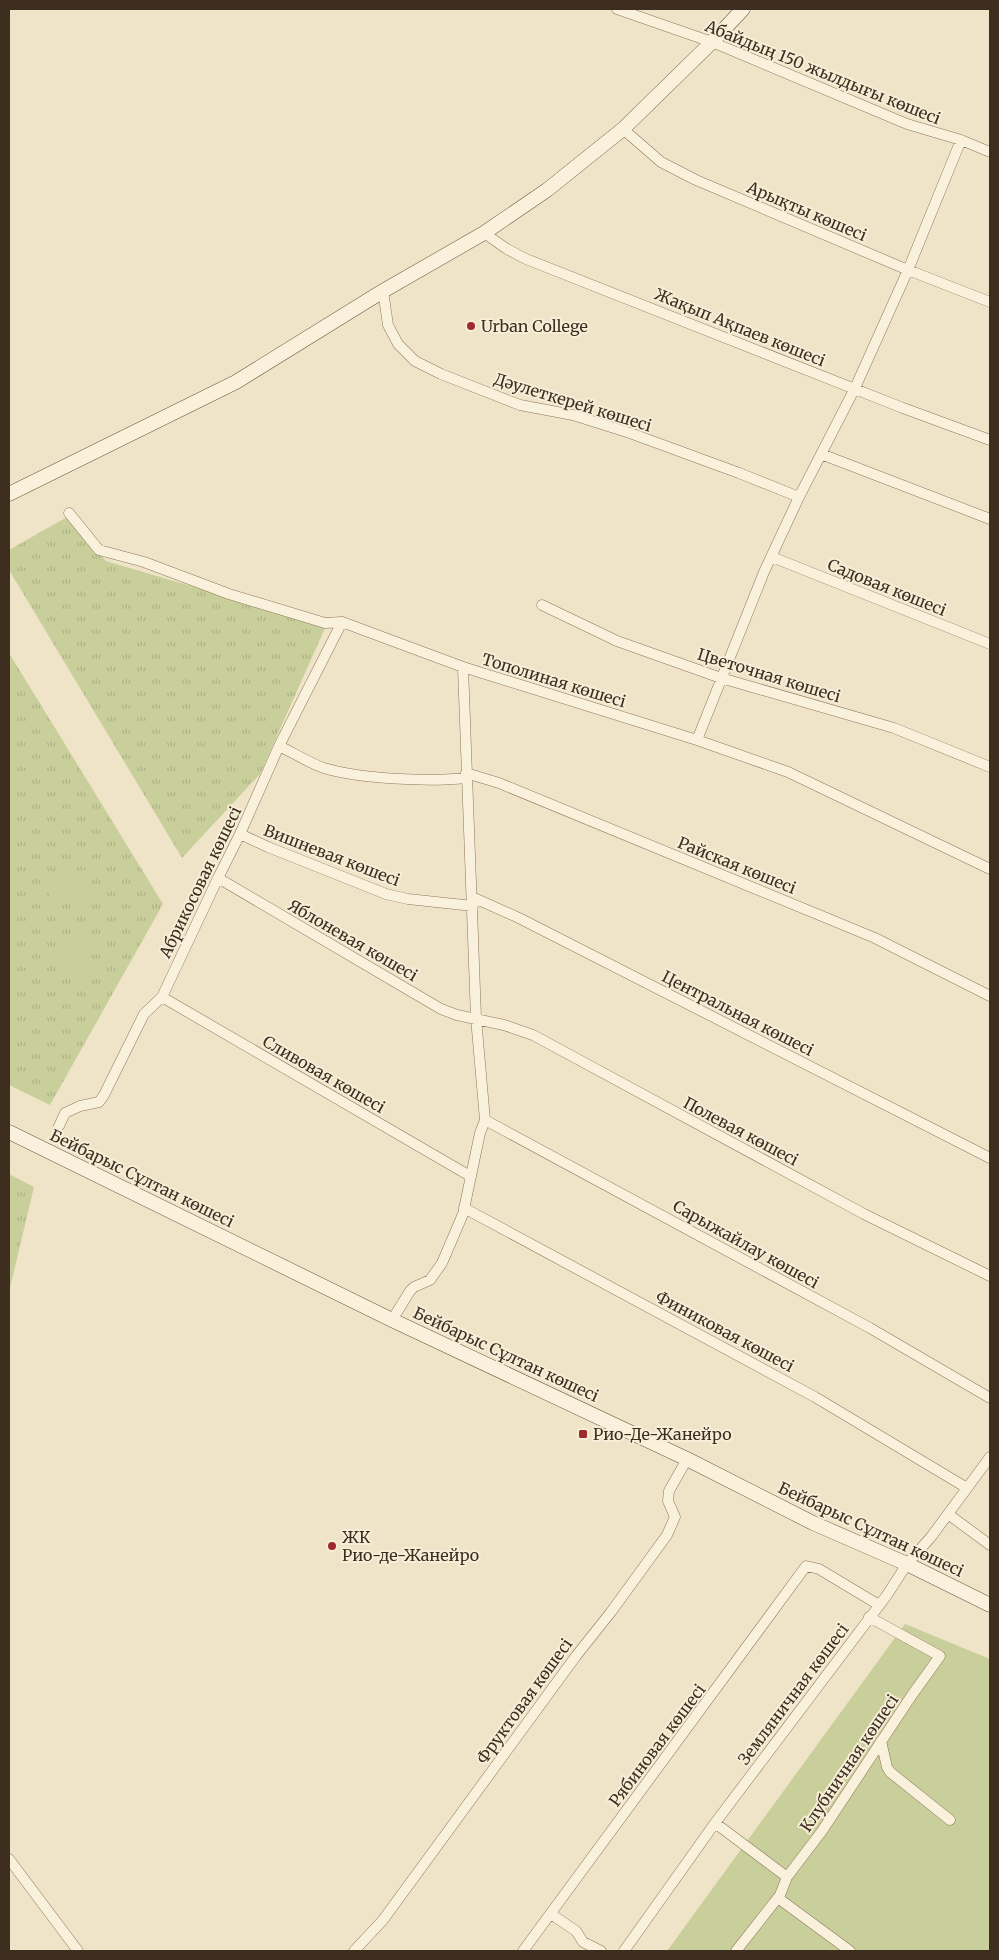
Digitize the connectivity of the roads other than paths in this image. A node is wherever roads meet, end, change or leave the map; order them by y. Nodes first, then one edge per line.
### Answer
1 (617, 9) edge
2 (743, 9) edge
3 (712, 42) junction
4 (622, 128) junction
5 (961, 140) junction
6 (990, 152) edge
7 (484, 233) junction
8 (908, 270) junction
9 (383, 291) junction
10 (990, 302) edge
11 (855, 388) junction
12 (990, 440) edge
13 (821, 454) junction
14 (9, 494) edge
15 (799, 497) junction
16 (69, 513) dead end
17 (990, 518) edge
18 (772, 557) junction
19 (542, 605) dead end
20 (342, 622) junction
21 (990, 644) edge
22 (462, 667) junction
23 (721, 678) junction
24 (697, 740) junction
25 (279, 746) junction
26 (990, 767) edge
27 (466, 776) junction
28 (240, 834) junction
29 (990, 869) edge
30 (218, 878) junction
31 (472, 902) junction
32 (990, 996) edge
33 (162, 997) junction
34 (476, 1018) junction
35 (485, 1120) junction
36 (58, 1126) dead end
37 (9, 1132) edge
38 (990, 1158) edge
39 (470, 1176) junction
40 (464, 1208) junction
41 (990, 1276) edge
42 (392, 1320) junction
43 (990, 1398) edge
44 (990, 1458) edge
45 (687, 1459) junction
46 (967, 1488) junction
47 (948, 1514) junction
48 (990, 1545) edge
49 (907, 1564) junction
50 (879, 1605) junction
51 (990, 1605) edge
52 (870, 1617) junction
53 (881, 1741) junction
54 (950, 1820) dead end
55 (716, 1823) junction
56 (9, 1859) edge
57 (787, 1877) junction
58 (778, 1898) junction
59 (551, 1914) junction
60 (78, 1951) edge
61 (354, 1951) edge
62 (523, 1951) edge
63 (601, 1951) edge
64 (624, 1951) edge
65 (736, 1951) edge
66 (850, 1951) edge

1 - 3 street, Абайдың 150 жылдығы көшесі
2 - 3 street
3 - 4 street
3 - 5 street, Абайдың 150 жылдығы көшесі
4 - 7 street
4 - 8 street, Арықты көшесі
5 - 6 street, Абайдың 150 жылдығы көшесі
5 - 8 street
7 - 9 street
7 - 11 street, Жақып Ақпаев көшесі
8 - 10 street, Арықты көшесі
8 - 11 street
9 - 14 street
9 - 15 street, Дәулеткерей көшесі
11 - 12 street, Жақып Ақпаев көшесі
11 - 13 street
13 - 15 street
13 - 17 street
15 - 18 street
16 - 20 street, Тополиная көшесі
18 - 21 street, Садовая көшесі
18 - 23 street
19 - 23 street, Цветочная көшесі
20 - 22 street, Тополиная көшесі
20 - 25 street, Абрикосовая көшесі
22 - 24 street, Тополиная көшесі
22 - 27 street
23 - 24 street
23 - 26 street, Цветочная көшесі
24 - 29 street, Тополиная көшесі
25 - 27 street
25 - 28 street, Абрикосовая көшесі
27 - 31 street
27 - 32 street, Райская көшесі
28 - 30 street, Абрикосовая көшесі
28 - 31 street, Вишневая көшесі
30 - 33 street, Абрикосовая көшесі
30 - 34 street, Яблоневая көшесі
31 - 34 street
31 - 38 street, Центральная көшесі
33 - 36 street, Абрикосовая көшесі
33 - 39 street, Сливовая көшесі
34 - 35 street
34 - 41 street, Полевая көшесі
35 - 39 street
35 - 43 street, Сарыжайлау көшесі
37 - 42 street, Бейбарыс Сұлтан көшесі
39 - 40 street
40 - 42 street
40 - 46 street, Финиковая көшесі
42 - 45 street, Бейбарыс Сұлтан көшесі
44 - 46 street, Земляничная көшесі
45 - 49 street, Бейбарыс Сұлтан көшесі
45 - 61 street, Фруктовая көшесі
46 - 47 street, Земляничная көшесі
47 - 48 street
47 - 49 street, Земляничная көшесі
49 - 50 street, Земляничная көшесі
49 - 51 street, Бейбарыс Сұлтан көшесі
50 - 52 street, Земляничная көшесі
50 - 59 street, Рябиновая көшесі
52 - 53 street, Клубничная көшесі
52 - 55 street, Земляничная көшесі
53 - 54 street
53 - 57 street, Клубничная көшесі
55 - 57 street
55 - 64 street, Земляничная көшесі
56 - 60 street
57 - 58 street, Клубничная көшесі
58 - 65 street, Клубничная көшесі
58 - 66 street
59 - 62 street, Рябиновая көшесі
59 - 63 street

